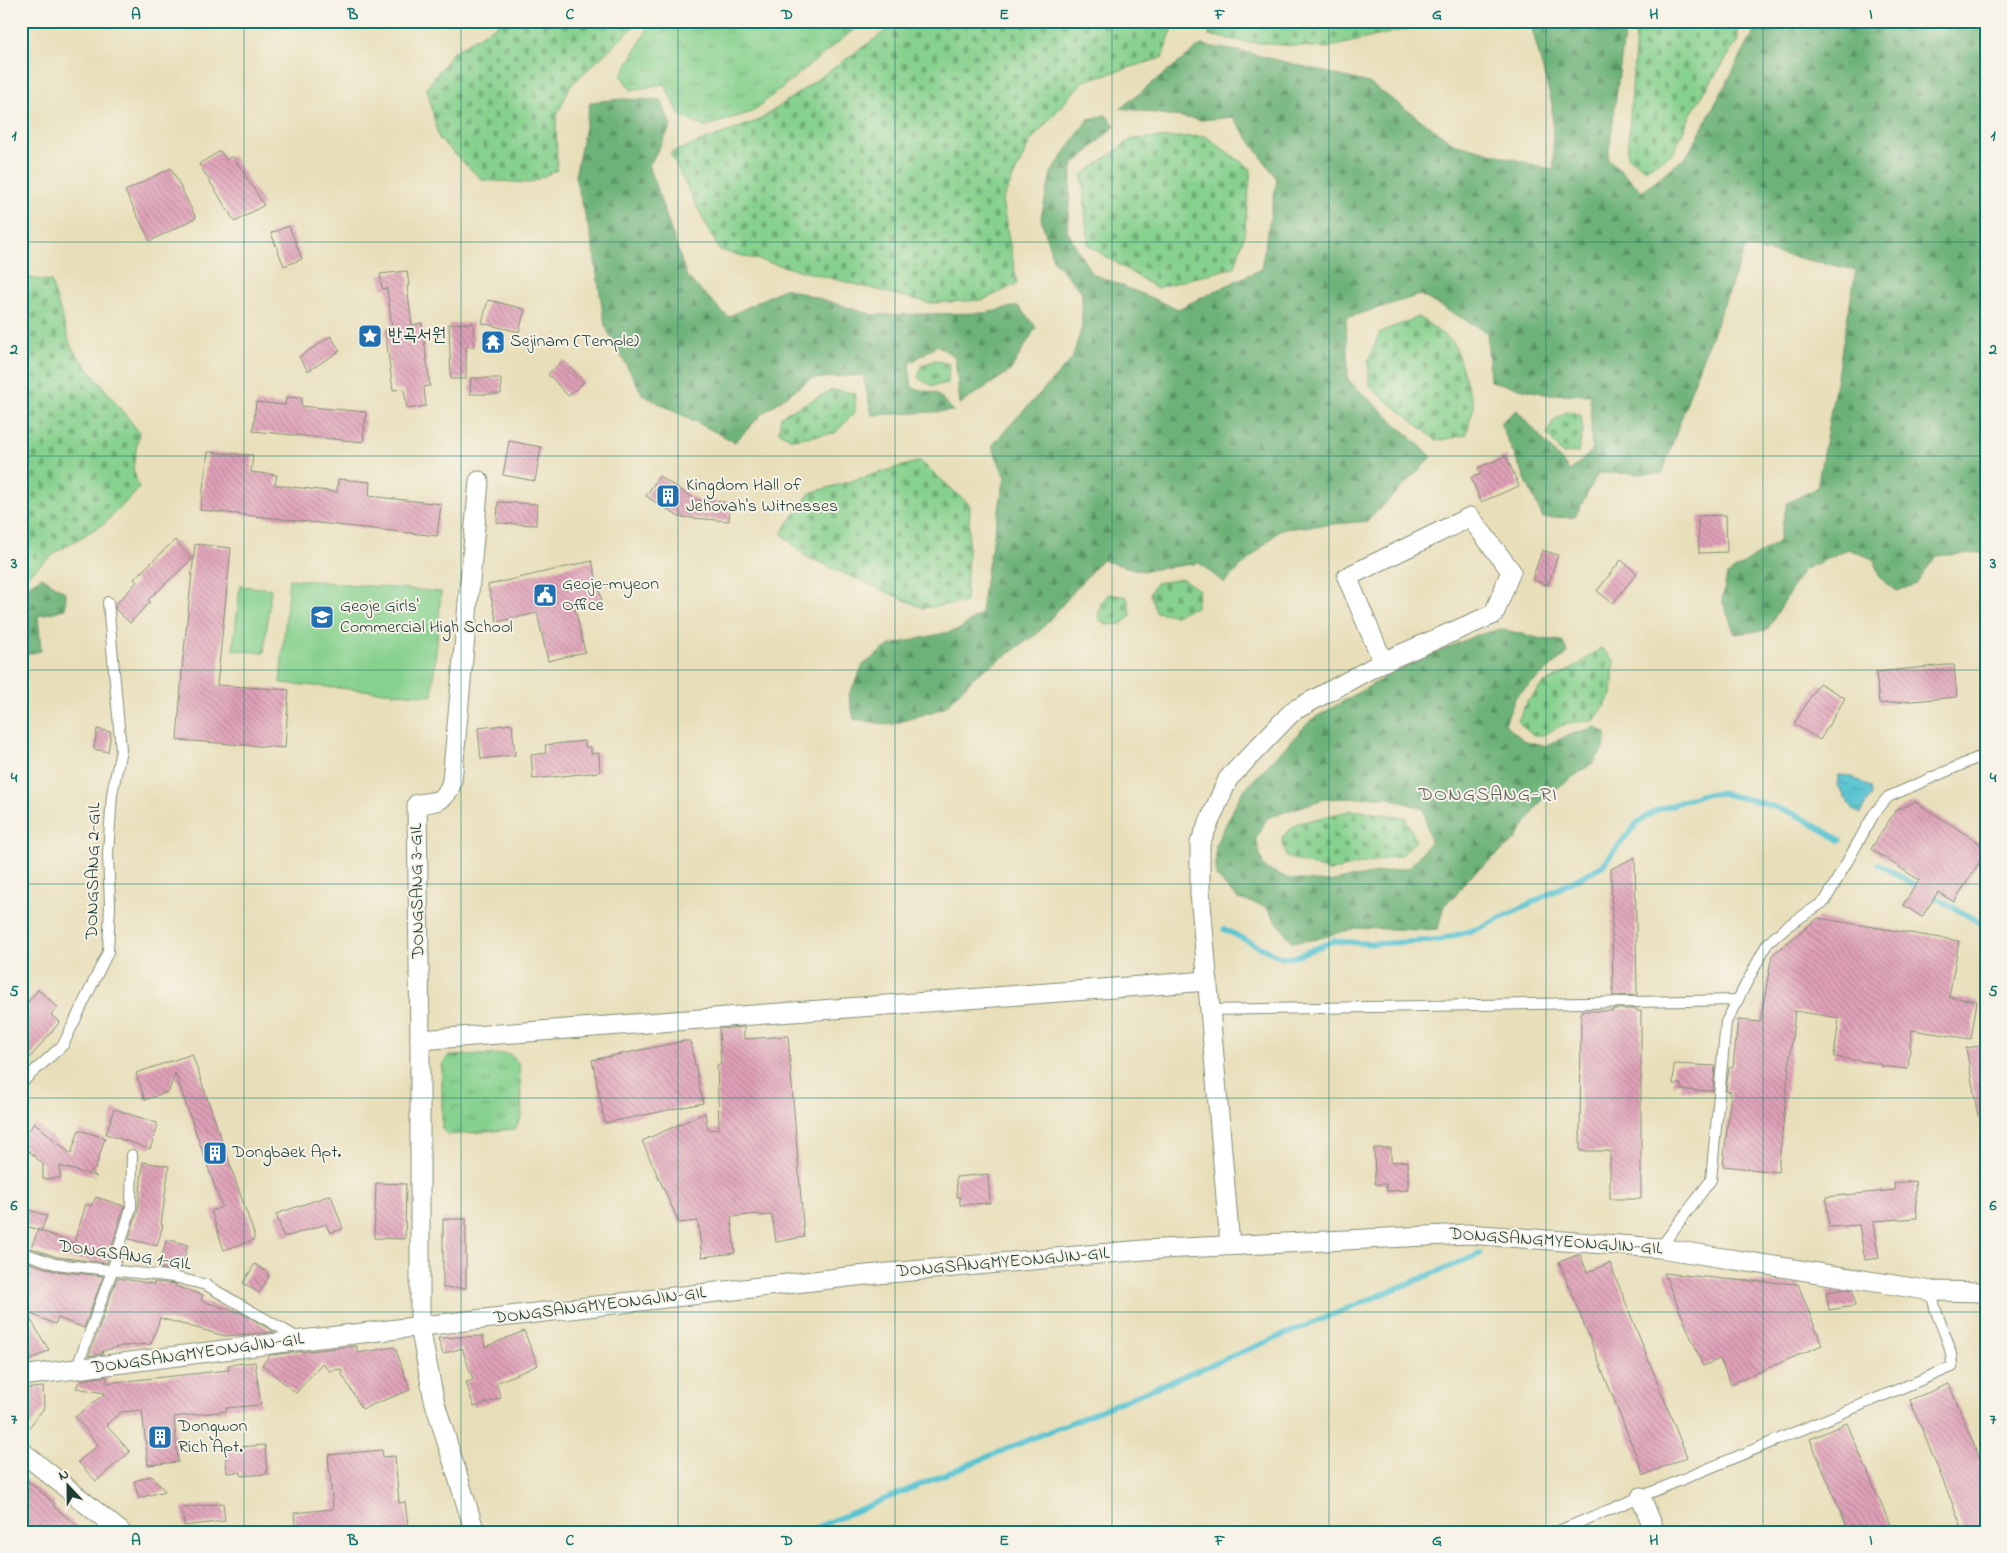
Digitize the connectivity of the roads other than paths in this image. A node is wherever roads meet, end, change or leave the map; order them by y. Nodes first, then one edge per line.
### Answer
1 (479, 481) dead end
2 (108, 602) dead end
3 (1383, 662) junction
4 (1986, 754) edge
5 (1208, 981) junction
6 (1738, 1000) junction
7 (1210, 1010) junction
8 (420, 1040) junction
9 (21, 1083) edge
10 (132, 1155) dead end
11 (1230, 1245) junction
12 (1660, 1248) junction
13 (21, 1252) edge
14 (112, 1271) junction
15 (1932, 1291) junction
16 (1986, 1292) edge
17 (420, 1327) junction
18 (302, 1340) junction
19 (76, 1370) junction
20 (21, 1376) edge
21 (21, 1451) edge
22 (1641, 1497) junction
23 (121, 1532) edge
24 (474, 1532) edge
25 (1556, 1532) edge
26 (1655, 1532) edge

1 - 8 street, DONGSANG 3-GIL
2 - 9 lane, DONGSANG 2-GIL
3 - 3 street
3 - 5 street
4 - 6 lane
5 - 7 street
5 - 8 street
6 - 7 lane
6 - 12 lane
7 - 11 street
8 - 17 street, DONGSANG 3-GIL
10 - 14 lane
11 - 12 street, DONGSANGMYEONGJIN-GIL
11 - 17 street, DONGSANGMYEONGJIN-GIL
12 - 15 street, DONGSANGMYEONGJIN-GIL
13 - 14 lane, DONGSANG 1-GIL
14 - 18 lane, DONGSANG 1-GIL
14 - 19 lane
15 - 16 street, DONGSANGMYEONGJIN-GIL
15 - 22 lane
17 - 18 street, DONGSANGMYEONGJIN-GIL
17 - 24 street, DONGSANG 3-GIL
18 - 19 street, DONGSANGMYEONGJIN-GIL
19 - 20 street, DONGSANGMYEONGJIN-GIL
21 - 23 street
22 - 25 lane
22 - 26 street

